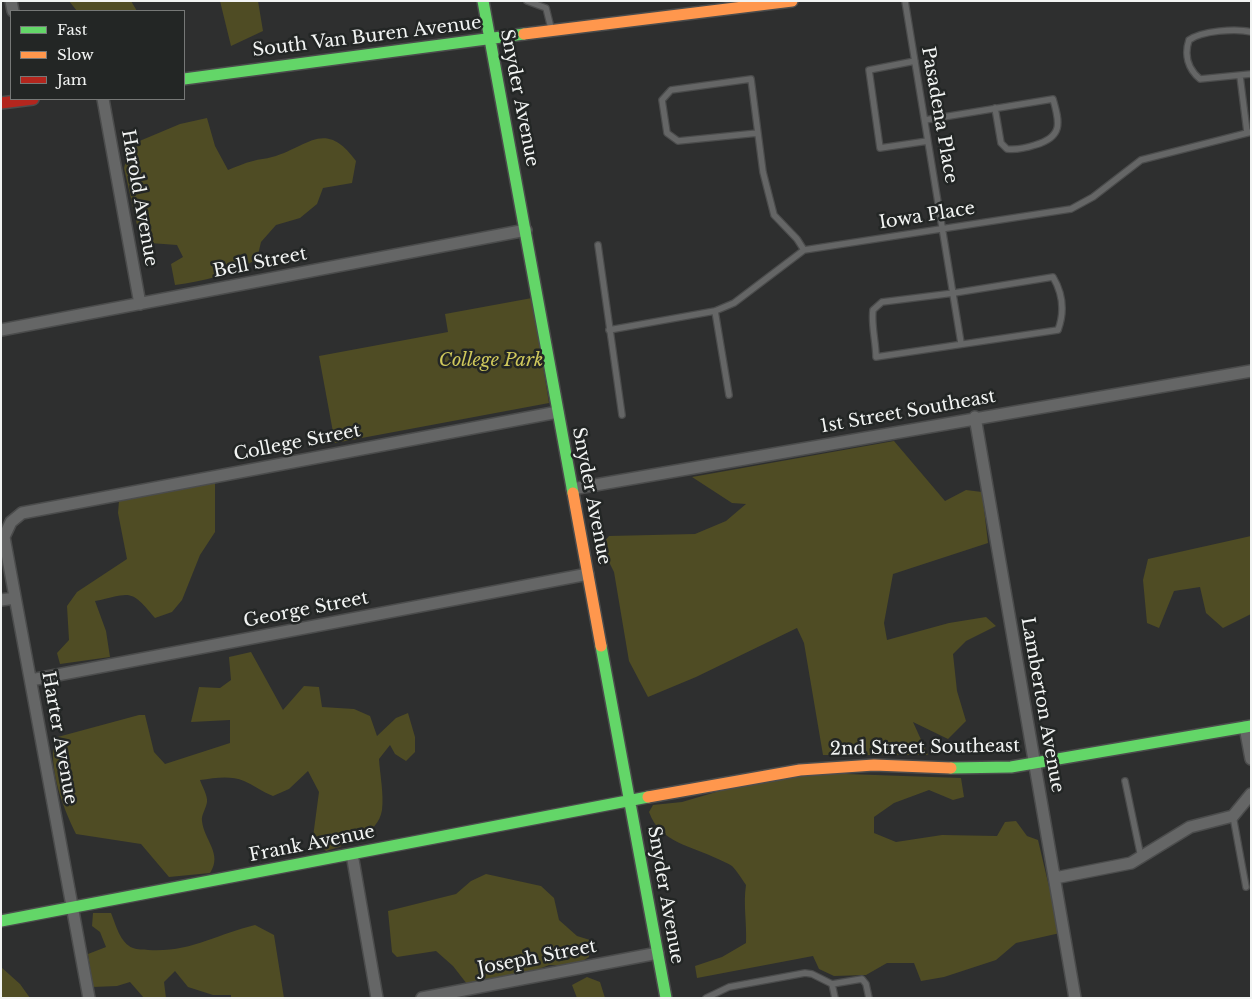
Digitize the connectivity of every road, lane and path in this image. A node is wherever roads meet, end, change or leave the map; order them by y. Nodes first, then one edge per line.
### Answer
1 (483, 1) edge
2 (527, 1) edge
3 (792, 1) edge
4 (905, 1) edge
5 (551, 30) junction
6 (1251, 32) edge
7 (490, 39) junction
8 (915, 61) junction
9 (1251, 74) edge
10 (1240, 76) junction
11 (185, 79) edge
12 (23, 100) edge
13 (103, 100) edge
14 (1, 103) edge
15 (995, 108) junction
16 (925, 120) junction
17 (758, 132) junction
18 (1249, 132) edge
19 (928, 141) junction
20 (944, 229) junction
21 (526, 230) junction
22 (598, 245) dead end
23 (804, 250) junction
24 (954, 293) junction
25 (140, 304) junction
26 (715, 311) junction
27 (1, 330) edge
28 (609, 330) junction
29 (961, 343) junction
30 (1251, 371) edge
31 (729, 395) dead end
32 (558, 412) junction
33 (622, 415) dead end
34 (975, 417) junction
35 (572, 489) junction
36 (43, 508) joint
37 (588, 574) junction
38 (15, 598) junction
39 (1, 600) edge
40 (31, 680) junction
41 (1248, 726) edge
42 (1251, 759) edge
43 (1035, 763) junction
44 (1125, 781) dead end
45 (1251, 794) edge
46 (630, 800) junction
47 (1233, 816) junction
48 (352, 854) junction
49 (1141, 857) junction
50 (1054, 878) junction
51 (1246, 887) dead end
52 (73, 907) junction
53 (1, 921) edge
54 (658, 953) junction
55 (832, 984) junction
56 (89, 998) edge
57 (377, 998) edge
58 (422, 998) edge
59 (666, 998) edge
60 (706, 998) edge
61 (835, 998) edge
62 (869, 998) edge
63 (1075, 998) edge

1 - 7 street, Snyder Avenue
2 - 5 lane
3 - 5 street, South Van Buren Avenue
4 - 8 lane, Pasadena Place
5 - 7 street, South Van Buren Avenue
6 - 10 lane
7 - 11 street, South Van Buren Avenue
7 - 21 street, Snyder Avenue
8 - 16 lane, Pasadena Place
8 - 19 lane
9 - 10 lane
10 - 18 lane
12 - 14 street
13 - 25 street, Harold Avenue
15 - 15 lane
15 - 16 lane
16 - 19 lane, Pasadena Place
17 - 17 lane
17 - 23 lane
18 - 20 lane, Iowa Place
19 - 20 lane, Pasadena Place
20 - 23 lane, Iowa Place
20 - 24 lane, Pasadena Place
21 - 25 street, Bell Street
21 - 32 street, Snyder Avenue
22 - 28 lane
23 - 26 lane, Iowa Place
24 - 29 lane, Pasadena Place
24 - 29 lane
24 - 29 lane
25 - 27 street, Bell Street
26 - 28 lane, Iowa Place
26 - 31 lane
28 - 33 lane
30 - 34 street, 1st Street Southeast
32 - 35 street, Snyder Avenue
32 - 36 street, College Street
34 - 35 street, 1st Street Southeast
34 - 43 street, Lamberton Avenue
35 - 37 street, Snyder Avenue
36 - 38 street, Harter Avenue
37 - 40 street, George Street
37 - 46 street, Snyder Avenue
38 - 39 street
38 - 40 street, Harter Avenue
40 - 52 street, Harter Avenue
41 - 42 street
41 - 43 street, 2nd Street Southeast
43 - 46 street, 2nd Street Southeast
43 - 50 street, Lamberton Avenue
44 - 49 lane
45 - 47 street
46 - 48 street, Frank Avenue
46 - 54 street, Snyder Avenue
47 - 49 street
47 - 51 lane
48 - 52 street, Frank Avenue
48 - 57 street
49 - 50 street
50 - 63 street, Lamberton Avenue
52 - 53 street, Frank Avenue
52 - 56 street, Harter Avenue
54 - 58 street, Joseph Street
54 - 59 street, Snyder Avenue
55 - 60 lane
55 - 61 lane
55 - 62 lane

